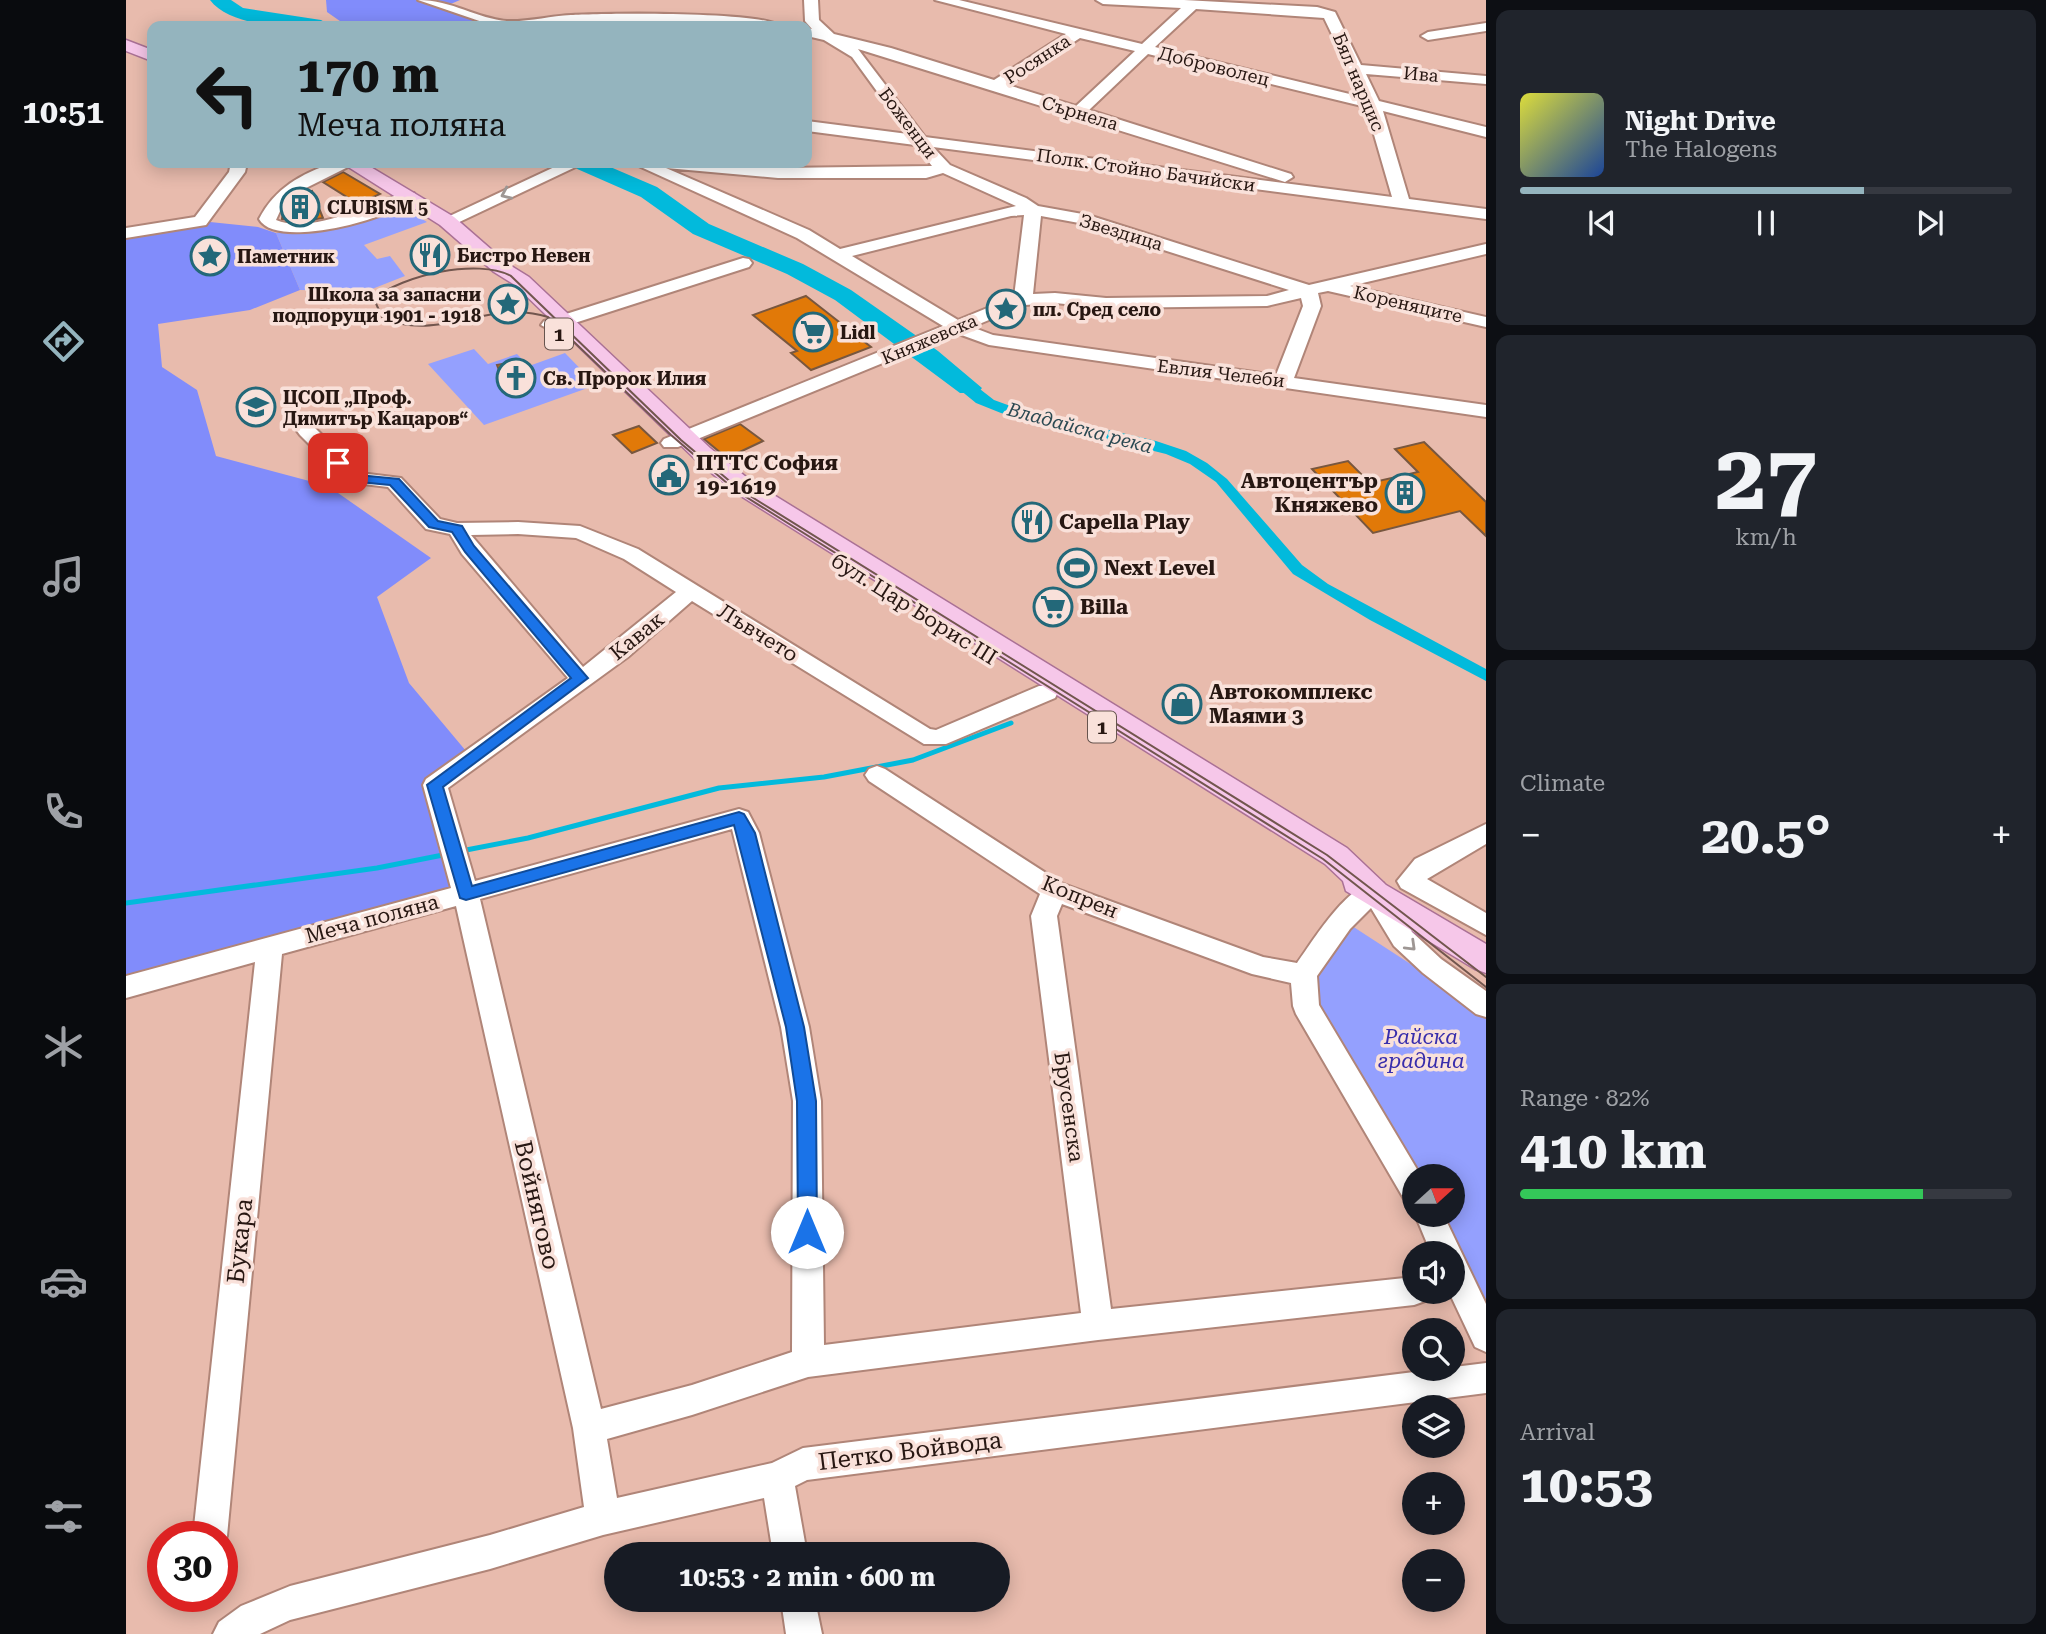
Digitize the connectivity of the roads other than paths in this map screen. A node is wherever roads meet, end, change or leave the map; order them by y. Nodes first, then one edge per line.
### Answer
1 (425, 0) edge
2 (460, 0) edge
3 (660, 0) edge
4 (811, 0) edge
5 (942, 0) edge
6 (1103, 0) edge
7 (1192, 5) junction
8 (445, 6) junction
9 (657, 16) junction
10 (492, 21) edge
11 (557, 21) edge
12 (715, 21) edge
13 (1486, 27) edge
14 (1078, 33) junction
15 (812, 34) edge
16 (1428, 36) dead end
17 (831, 40) junction
18 (126, 45) edge
19 (812, 49) edge
20 (1146, 50) junction
21 (147, 54) edge
22 (1356, 69) junction
23 (1486, 80) edge
24 (996, 86) junction
25 (1373, 105) junction
26 (1078, 112) junction
27 (812, 127) edge
28 (1486, 132) edge
29 (919, 140) junction
30 (238, 168) edge
31 (335, 168) edge
32 (358, 168) edge
33 (564, 168) edge
34 (652, 168) edge
35 (724, 168) edge
36 (944, 168) junction
37 (408, 196) junction
38 (1353, 197) junction
39 (1402, 203) junction
40 (1033, 210) junction
41 (1486, 214) edge
42 (447, 221) junction
43 (126, 233) edge
44 (1486, 249) edge
45 (838, 255) junction
46 (743, 263) dead end
47 (1330, 286) junction
48 (1310, 291) junction
49 (1022, 300) junction
50 (1486, 322) edge
51 (557, 323) junction
52 (959, 328) junction
53 (1283, 380) junction
54 (1486, 411) edge
55 (307, 431) dead end
56 (679, 440) junction
57 (457, 529) junction
58 (690, 591) junction
59 (580, 678) junction
60 (1048, 692) junction
61 (877, 775) dead end
62 (1486, 833) edge
63 (1410, 881) junction
64 (1373, 890) junction
65 (1054, 891) junction
66 (466, 894) junction
67 (1486, 925) edge
68 (270, 946) junction
69 (1486, 960) edge
70 (1304, 975) junction
71 (126, 987) edge
72 (1486, 1006) edge
73 (1402, 1170) edge
74 (1402, 1292) edge
75 (1465, 1298) edge
76 (1098, 1325) junction
77 (1486, 1337) edge
78 (808, 1362) junction
79 (1486, 1378) edge
80 (589, 1428) junction
81 (777, 1478) junction
82 (603, 1518) junction
83 (212, 1521) edge
84 (788, 1542) edge
85 (800, 1612) edge
86 (231, 1634) edge
87 (804, 1634) edge

1 - 8 street
2 - 8 street
3 - 9 street
4 - 17 street, Боженци
5 - 14 street, Доброволец
6 - 7 street
7 - 20 street
7 - 22 street, Бял нарцис
8 - 10 street
9 - 11 street
9 - 12 street
13 - 16 street
14 - 20 street, Доброволец
14 - 24 street, Росянка
15 - 17 street, Сърнела
17 - 19 street
17 - 24 street, Сърнела
17 - 29 street, Боженци
18 - 21 main road
20 - 25 street, Доброволец
20 - 26 street
22 - 23 street, Ива
22 - 25 street, Бял нарцис
24 - 26 street, Сърнела
25 - 28 street, Доброволец
25 - 39 street, Бял нарцис
26 - 38 street, Сърнела
27 - 29 street, Полк. Стойно Бачийски
29 - 36 street, Боженци
29 - 38 street, Полк. Стойно Бачийски
30 - 43 street
31 - 37 street
32 - 37 main road, бул. Цар Борис III / 1
33 -> 42 street
34 - 45 street, Евлия Челеби
35 - 36 street
36 - 40 street, Боженци
37 - 42 main road, бул. Цар Борис III / 1
38 - 39 street, Полк. Стойно Бачийски
39 - 41 street, Полк. Стойно Бачийски
40 - 45 street, Звездица
40 - 48 street, Звездица
40 - 49 street
42 - 51 main road, бул. Цар Борис III / 1
44 - 47 street, Княжевска
45 - 52 street, Евлия Челеби
46 - 51 street
47 - 48 street, Княжевска
47 - 50 street, Кореняците
48 - 49 street, Княжевска
48 - 53 street
49 - 52 street, Княжевска
51 - 56 main road, бул. Цар Борис III / 1
52 - 53 street, Евлия Челеби
52 - 56 street, Княжевска
53 - 54 street, Евлия Челеби
55 - 57 street
56 - 60 main road, бул. Цар Борис III / 1
56 - 64 main road, бул. Цар Борис III / 1
57 - 58 street, Лъвчето
57 - 59 street
58 - 59 street, Кавак
58 - 60 street, Лъвчето
59 - 66 street, Кавак
60 - 64 main road, бул. Цар Борис III / 1
61 - 65 street, Копрен
62 - 63 street
63 - 64 street
63 - 67 street
64 - 69 main road, бул. Цар Борис III / 1
64 - 70 street
64 -> 72 street, бул. Цар Борис III
65 - 70 street, Копрен
65 - 76 street, Брусенска
66 - 68 street, Меча поляна
66 - 78 street, Меча поляна
66 - 80 street, Войнягово
68 - 71 street, Меча поляна
68 - 83 street, Букара
70 - 73 street
74 - 76 street
75 - 77 street
76 - 78 street
78 - 80 street
79 - 81 street, Петко Войвода
80 - 82 street, Войнягово
81 - 82 street, Петко Войвода
81 - 84 street
82 - 86 street, Петко Войвода
85 - 87 street

